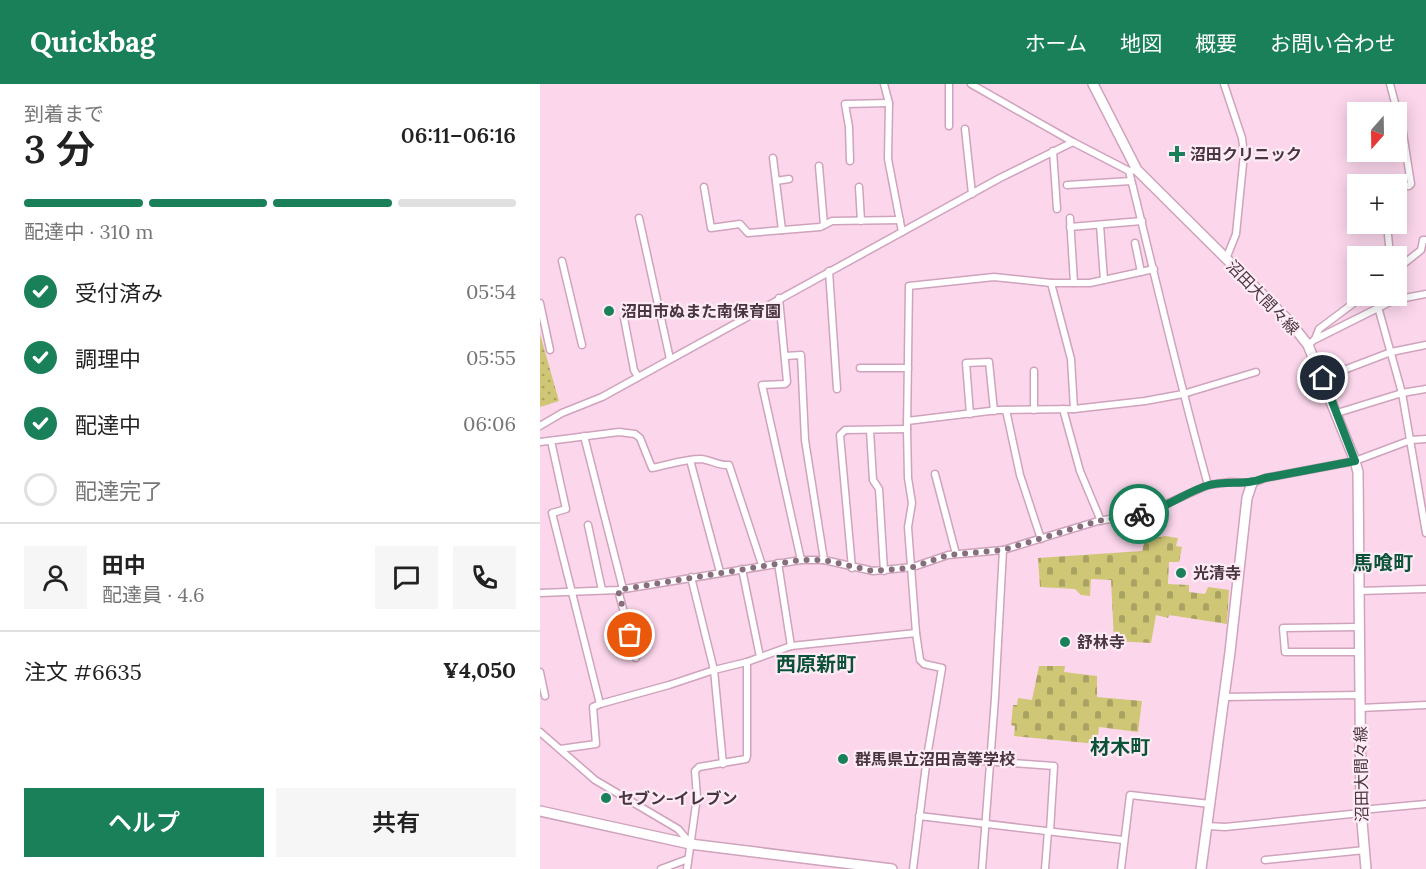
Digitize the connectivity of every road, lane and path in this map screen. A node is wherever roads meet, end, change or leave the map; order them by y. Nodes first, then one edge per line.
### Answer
1 (884, 84) edge
2 (949, 84) edge
3 (970, 84) edge
4 (989, 84) edge
5 (1093, 84) edge
6 (1224, 84) edge
7 (1390, 84) edge
8 (989, 94) junction
9 (889, 103) junction
10 (949, 126) dead end
11 (965, 129) dead end
12 (1073, 142) junction
13 (1053, 152) junction
14 (773, 158) dead end
15 (850, 161) dead end
16 (819, 166) dead end
17 (1133, 171) junction
18 (789, 179) dead end
19 (776, 181) junction
20 (1131, 182) junction
21 (1067, 185) dead end
22 (1407, 185) edge
23 (704, 187) dead end
24 (859, 187) dead end
25 (972, 194) junction
26 (1057, 209) dead end
27 (639, 218) dead end
28 (1070, 218) dead end
29 (900, 220) junction
30 (861, 221) junction
31 (1142, 221) junction
32 (824, 225) junction
33 (1100, 225) junction
34 (1070, 227) junction
35 (782, 230) junction
36 (902, 232) junction
37 (1426, 240) edge
38 (1135, 243) dead end
39 (1226, 259) junction
40 (562, 261) dead end
41 (1407, 262) edge
42 (1154, 269) junction
43 (829, 271) junction
44 (1142, 272) junction
45 (1104, 280) junction
46 (1051, 283) junction
47 (1074, 283) junction
48 (1426, 294) edge
49 (779, 298) junction
50 (540, 303) edge
51 (1350, 306) edge
52 (1378, 307) junction
53 (624, 318) dead end
54 (1311, 342) junction
55 (582, 345) dead end
56 (1426, 345) edge
57 (550, 350) dead end
58 (1391, 352) junction
59 (784, 356) junction
60 (670, 359) junction
61 (860, 368) dead end
62 (908, 368) junction
63 (1034, 371) dead end
64 (1256, 372) dead end
65 (638, 377) junction
66 (1323, 378) junction
67 (837, 388) dead end
68 (1426, 389) edge
69 (1402, 393) junction
70 (1183, 394) junction
71 (1063, 409) junction
72 (1074, 409) junction
73 (1006, 410) junction
74 (1034, 410) junction
75 (994, 411) junction
76 (1337, 413) junction
77 (970, 414) junction
78 (908, 421) junction
79 (540, 426) edge
80 (907, 429) junction
81 (870, 430) junction
82 (584, 436) junction
83 (1426, 439) edge
84 (1411, 440) junction
85 (551, 441) junction
86 (540, 442) edge
87 (690, 460) junction
88 (1355, 461) junction
89 (935, 474) dead end
90 (1252, 483) junction
91 (1208, 485) junction
92 (1101, 521) junction
93 (588, 525) dead end
94 (1426, 533) edge
95 (1041, 539) junction
96 (1003, 550) junction
97 (956, 554) junction
98 (801, 560) junction
99 (824, 560) junction
100 (778, 563) junction
101 (762, 565) junction
102 (913, 567) junction
103 (852, 568) junction
104 (741, 569) junction
105 (884, 571) junction
106 (720, 572) junction
107 (691, 577) junction
108 (620, 589) junction
109 (1426, 589) edge
110 (602, 590) junction
111 (572, 591) junction
112 (1359, 591) junction
113 (540, 593) edge
114 (1359, 627) junction
115 (916, 633) junction
116 (791, 646) junction
117 (1359, 652) junction
118 (760, 657) junction
119 (636, 658) dead end
120 (747, 663) junction
121 (714, 670) junction
122 (540, 672) edge
123 (1359, 695) junction
124 (545, 696) dead end
125 (1224, 697) junction
126 (600, 704) junction
127 (1426, 705) edge
128 (1360, 708) junction
129 (540, 732) edge
130 (560, 749) junction
131 (927, 758) junction
132 (990, 761) junction
133 (723, 764) junction
134 (1210, 804) junction
135 (1426, 804) edge
136 (540, 812) edge
137 (1361, 812) junction
138 (919, 816) junction
139 (985, 824) junction
140 (1207, 826) junction
141 (1049, 831) junction
142 (1124, 840) junction
143 (690, 844) junction
144 (1365, 850) junction
145 (688, 859) junction
146 (1265, 860) dead end
147 (837, 866) edge
148 (661, 869) edge
149 (687, 869) edge
150 (892, 869) edge
151 (913, 869) edge
152 (982, 869) edge
153 (1046, 869) edge
154 (1121, 869) edge
155 (1201, 869) edge
156 (1366, 869) edge

1 - 9 street
2 - 10 street
3 - 8 street
4 - 8 street
5 - 17 main road, 沼田大間々線
6 - 39 street
7 - 22 street
8 - 12 street
9 - 15 street
9 - 29 street
11 - 25 street
12 - 13 street
12 - 17 street
13 - 25 street
13 - 26 street
14 - 19 street
16 - 32 street
17 - 20 street
17 - 39 main road, 沼田大間々線
18 - 19 street
19 - 35 street
20 - 21 street
20 - 31 street
23 - 35 street
24 - 30 street
25 - 36 street
27 - 60 street
28 - 34 street
29 - 30 street
29 - 36 street
30 - 32 street
31 - 33 street
31 - 42 street
32 - 35 street
33 - 34 street
33 - 45 street
34 - 47 street
36 - 43 street
37 - 41 street
38 - 44 street
39 - 54 main road, 沼田大間々線
40 - 55 street
42 - 44 street
42 - 70 street
43 - 49 street
43 - 67 street
44 - 45 street
45 - 47 street
46 - 47 street
46 - 62 street
46 - 72 street
48 - 52 street
49 - 59 street
49 - 60 street
50 - 57 street
51 - 54 street
52 - 54 street
52 - 58 street
53 - 65 street
54 - 66 main road, 沼田大間々線
56 - 58 street
58 - 66 street
58 - 69 street
59 - 98 street
59 - 99 street
60 - 65 street
61 - 62 street
62 - 78 street
63 - 74 street
64 - 70 street
65 - 79 street
66 - 76 main road, 沼田大間々線
68 - 69 street
69 - 76 street
69 - 84 street
70 - 72 street
70 - 91 street
71 - 72 street
71 - 74 street
71 - 92 street
73 - 74 street
73 - 75 street
73 - 95 street
75 - 77 street
75 - 77 street
76 - 88 main road, 沼田大間々線
77 - 78 street
78 - 80 street
80 - 81 street
80 - 102 street
81 - 103 street
81 - 105 street
82 - 85 street
82 - 87 street
82 - 108 street
83 - 84 street
84 - 88 street
84 - 94 street
85 - 86 street
85 - 111 street
87 - 101 street
87 - 106 street
88 - 90 street
88 - 112 main road, 沼田大間々線
89 - 97 street
90 - 91 street
90 - 125 main road
91 - 92 street
92 - 95 street
93 - 110 street
95 - 96 street
96 - 97 street
96 - 132 street
97 - 102 street
98 - 99 street
98 - 100 street
99 - 103 street
100 - 101 street
100 - 116 street
101 - 104 street
102 - 105 street
102 - 115 street
103 - 105 street
104 - 106 street
104 - 118 street
106 - 107 street
107 - 108 street
107 - 121 street
108 - 110 street
108 - 119 street
109 - 112 street
110 - 111 street
111 - 113 street
111 - 126 street
112 - 114 main road, 沼田大間々線
114 - 117 main road, 沼田大間々線
114 - 117 street
115 - 116 street
115 - 131 street
116 - 118 street
117 - 123 main road, 沼田大間々線
118 - 120 street
120 - 121 street
120 - 133 street
121 - 126 street
121 - 133 street
122 - 124 street
123 - 125 street
123 - 128 main road, 沼田大間々線
125 - 134 main road
126 - 130 street
127 - 128 street
128 - 137 main road, 沼田大間々線
129 - 130 street
130 - 143 street
131 - 132 street
131 - 138 street
132 - 139 street
132 - 141 street
133 - 143 street
134 - 140 main road
134 - 142 street
135 - 137 street
136 - 143 main road
137 - 140 street
137 - 144 main road, 沼田大間々線
138 - 139 street
138 - 151 street
139 - 141 street
139 - 152 street
140 - 155 main road
141 - 142 street
141 - 153 street
142 - 154 street
143 - 145 street
143 - 147 main road
144 - 146 street
144 - 156 main road, 沼田大間々線
145 - 148 street
145 - 149 street
147 - 150 main road

